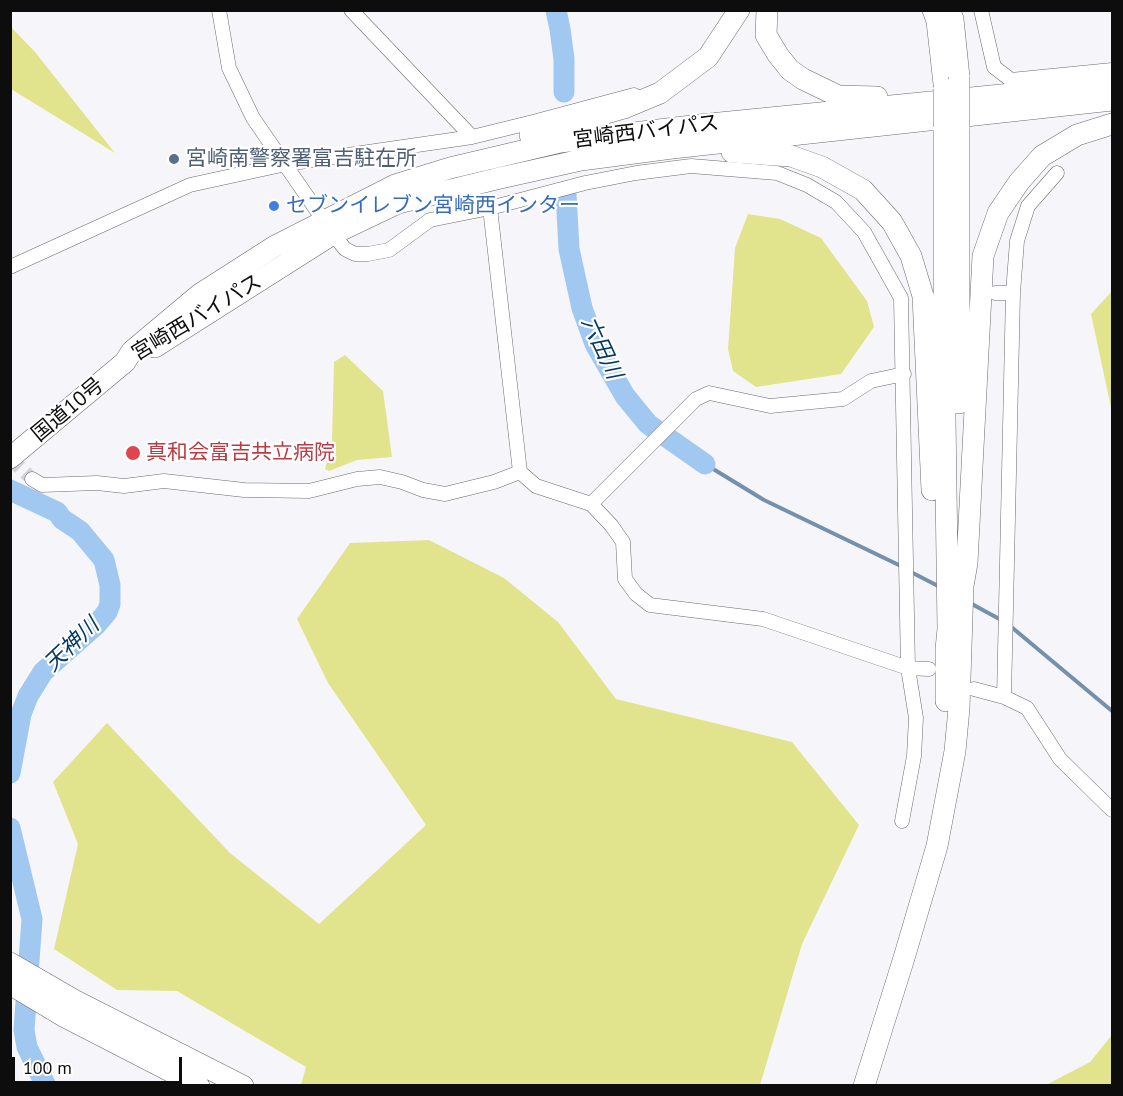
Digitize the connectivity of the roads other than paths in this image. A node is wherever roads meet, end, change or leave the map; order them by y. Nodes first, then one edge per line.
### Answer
1 (219, 10) edge
2 (351, 10) edge
3 (729, 10) edge
4 (739, 10) edge
5 (767, 10) edge
6 (933, 10) edge
7 (949, 10) edge
8 (981, 10) edge
9 (1113, 70) edge
10 (951, 80) junction
11 (1113, 84) edge
12 (1113, 100) edge
13 (910, 105) junction
14 (1113, 124) edge
15 (951, 127) junction
16 (472, 137) junction
17 (647, 152) junction
18 (286, 164) junction
19 (450, 168) junction
20 (1056, 173) dead end
21 (490, 208) junction
22 (328, 227) junction
23 (10, 267) edge
24 (995, 293) dead end
25 (1013, 293) junction
26 (125, 362) joint
27 (903, 374) junction
28 (10, 458) edge
29 (520, 472) junction
30 (32, 479) tunnel mouth
31 (591, 504) junction
32 (963, 586) junction
33 (945, 649) junction
34 (908, 668) junction
35 (929, 669) dead end
36 (974, 689) dead end
37 (1004, 697) junction
38 (1113, 810) edge
39 (902, 821) dead end
40 (10, 963) edge
41 (10, 984) edge
42 (69, 1008) junction
43 (859, 1083) edge
44 (240, 1084) edge
45 (199, 1086) edge

1 - 18 street
2 - 16 street
3 - 16 street
4 - 19 highway
5 - 13 highway
6 - 10 highway
7 - 10 highway
8 - 9 street
10 - 15 highway, bridge
11 - 13 highway, 宮崎西バイパス
12 - 17 highway, 宮崎西バイパス
13 - 19 highway, 宮崎西バイパス
14 - 32 highway
15 - 32 highway
15 - 33 highway
16 - 18 street
17 - 22 highway, 宮崎西バイパス
17 - 33 highway
18 - 22 street
18 - 23 street
19 - 22 highway, 宮崎西バイパス
20 - 25 street
21 - 22 street
21 - 27 street
21 - 29 street
22 - 26 highway, 宮崎西バイパス
24 - 25 street
25 - 37 street
26 - 28 highway, 国道10号
27 - 31 street
27 - 34 street
29 - 30 street
29 - 31 street
31 - 34 street
32 - 43 highway
33 - 43 highway
34 - 35 street
34 - 39 street
36 - 37 street
37 - 38 street
40 - 42 highway
41 - 42 highway
42 - 44 highway
42 - 45 highway

